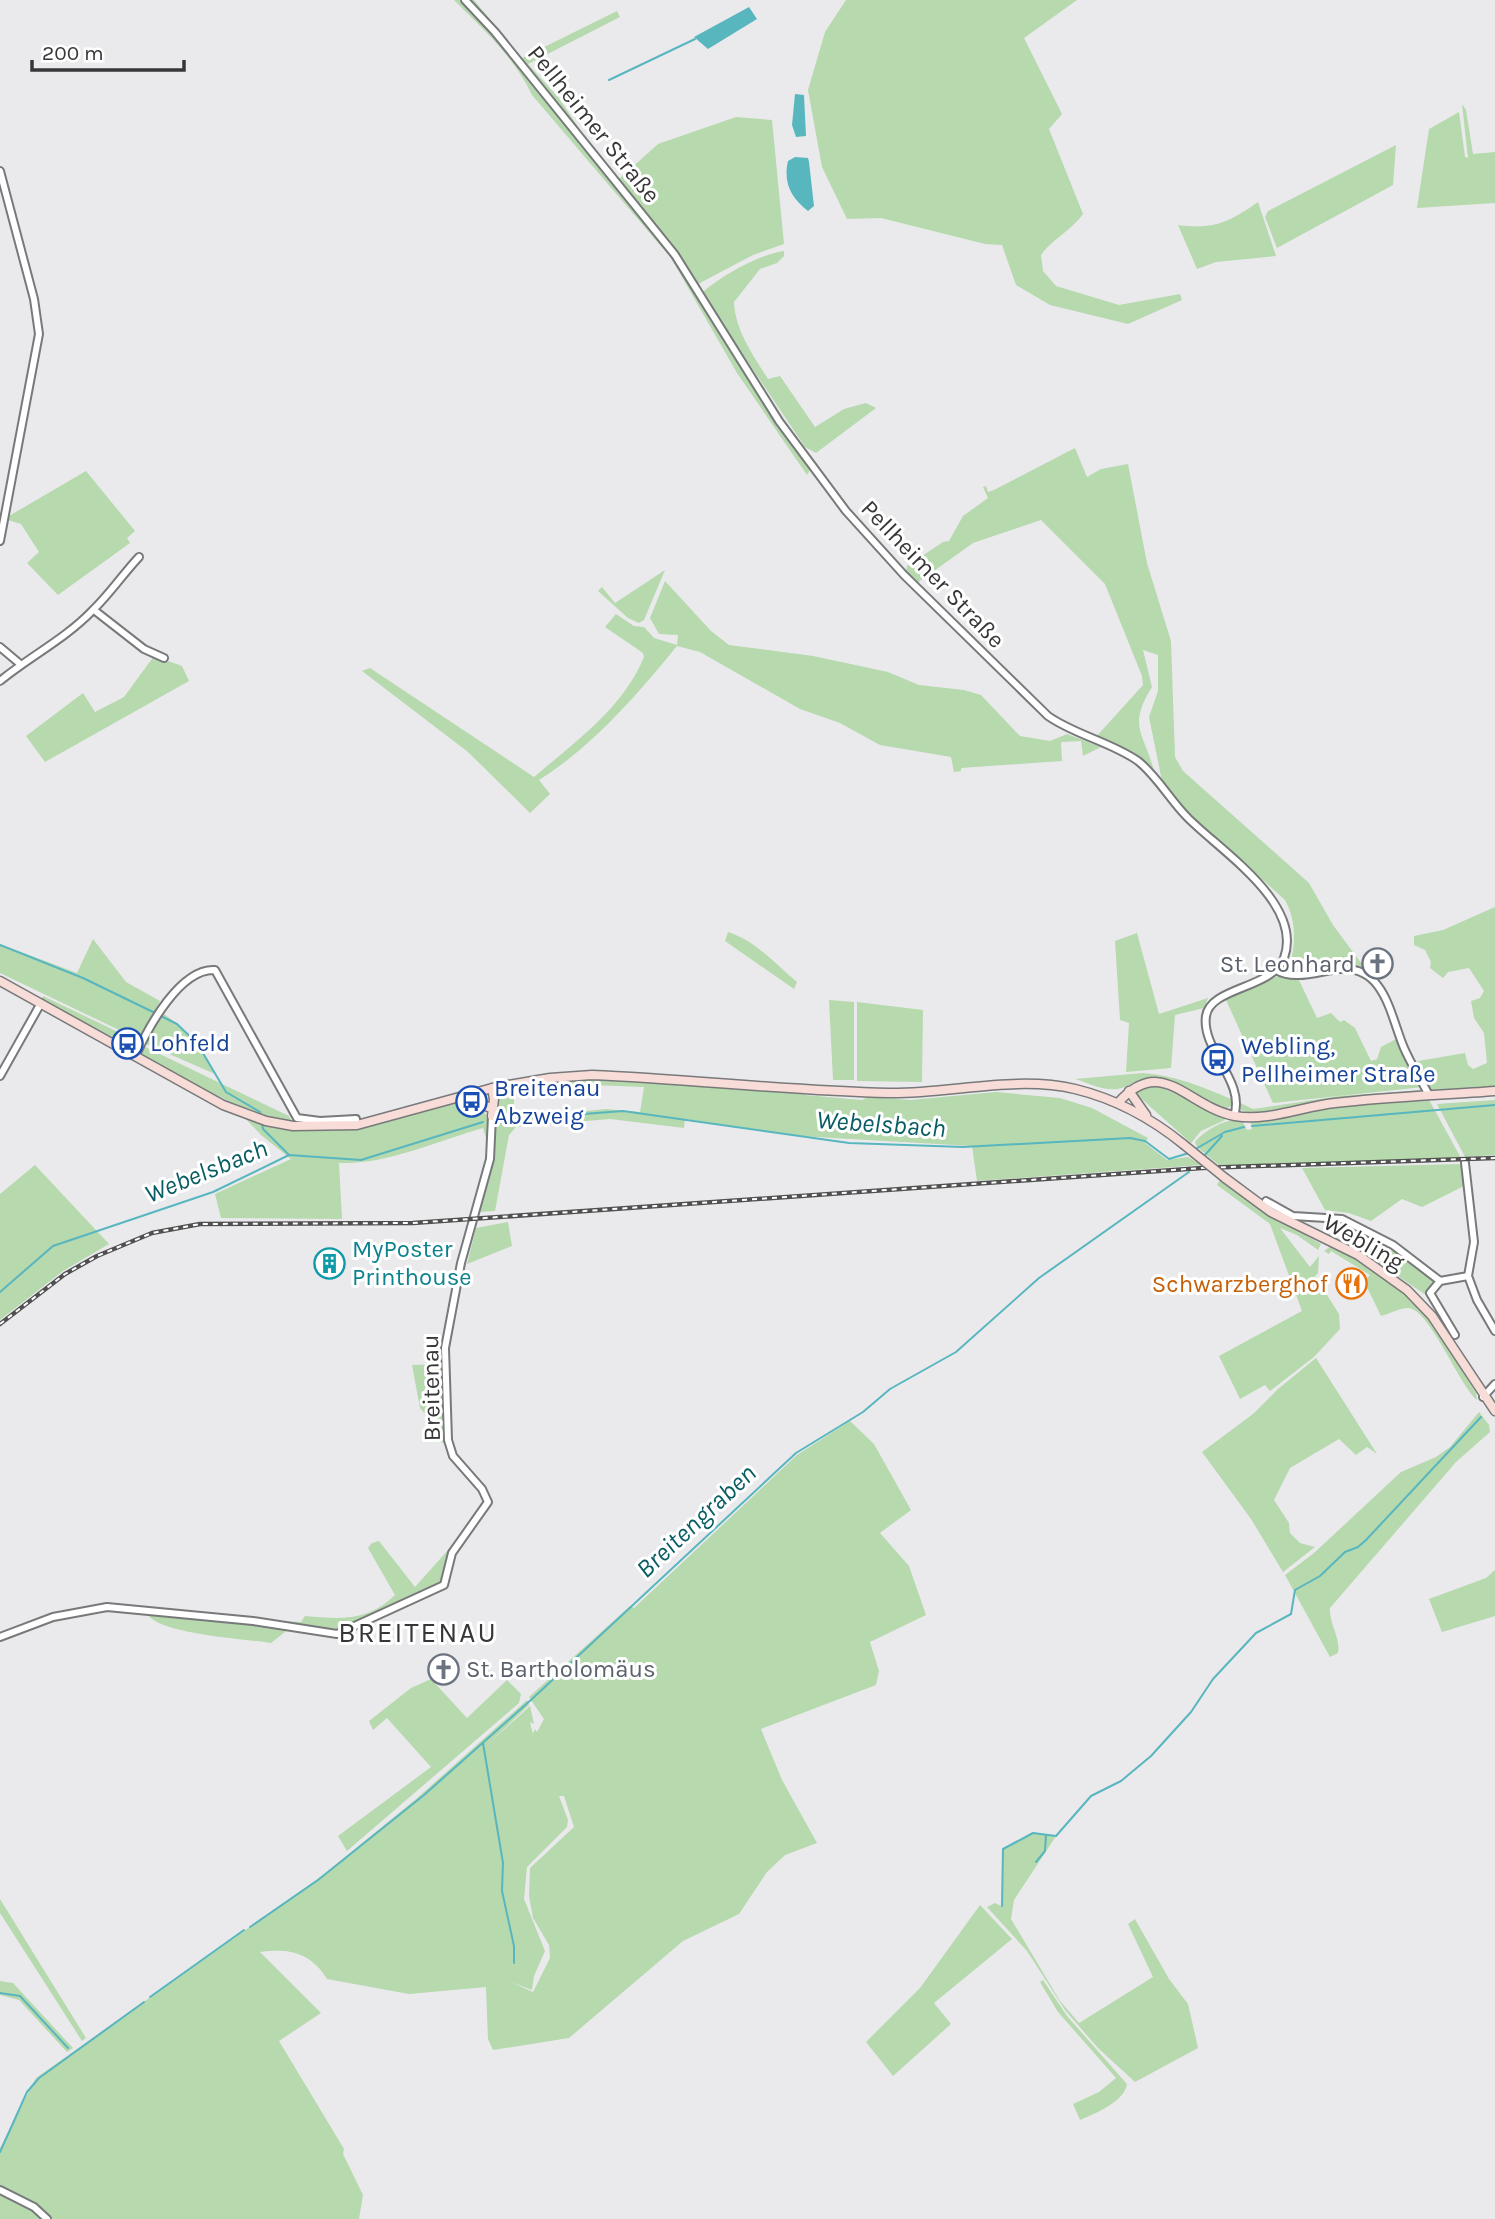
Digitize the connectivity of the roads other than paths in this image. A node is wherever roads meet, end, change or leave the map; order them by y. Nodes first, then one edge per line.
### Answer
1 (465, 0) edge
2 (0, 171) edge
3 (0, 541) edge
4 (139, 557) dead end
5 (94, 610) junction
6 (0, 647) edge
7 (164, 658) dead end
8 (19, 663) junction
9 (0, 681) edge
10 (1276, 970) junction
11 (0, 981) edge
12 (41, 1003) junction
13 (136, 1055) junction
14 (0, 1076) edge
15 (488, 1089) junction
16 (1129, 1091) junction
17 (1495, 1091) edge
18 (1429, 1096) junction
19 (455, 1098) junction
20 (1118, 1103) junction
21 (488, 1107) junction
22 (492, 1116) junction
23 (1234, 1116) junction
24 (1150, 1120) junction
25 (357, 1125) junction
26 (1465, 1163) dead end
27 (1263, 1203) junction
28 (1468, 1276) junction
29 (1440, 1281) junction
30 (1495, 1331) edge
31 (1455, 1335) dead end
32 (1495, 1384) edge
33 (1495, 1390) edge
34 (1483, 1397) junction
35 (1495, 1411) edge
36 (0, 1637) edge
37 (0, 2190) edge
38 (47, 2219) edge

1 - 10 street, Pellheimer Straße
2 - 3 street
4 - 5 street
5 - 7 street
5 - 8 street
6 - 8 street
8 - 9 street
10 - 18 street
10 - 23 street
11 - 12 main road
12 - 13 main road
12 - 14 street
13 - 25 main road
13 - 25 street
15 - 19 main road
15 - 20 main road
15 - 21 main road
15 - 22 main road
16 - 20 main road
16 - 23 main road
16 - 24 main road
17 - 18 main road
18 - 23 main road
19 - 21 main road
19 - 25 main road
20 - 24 main road
21 - 22 main road
22 - 36 street, Breitenau
24 - 27 main road, bridge
26 - 28 street
27 - 29 street, Webling
27 - 34 main road, Webling
28 - 29 street
28 - 30 street
29 - 31 street
32 - 34 street
33 - 34 street
34 - 35 main road, Webling
37 - 38 street

